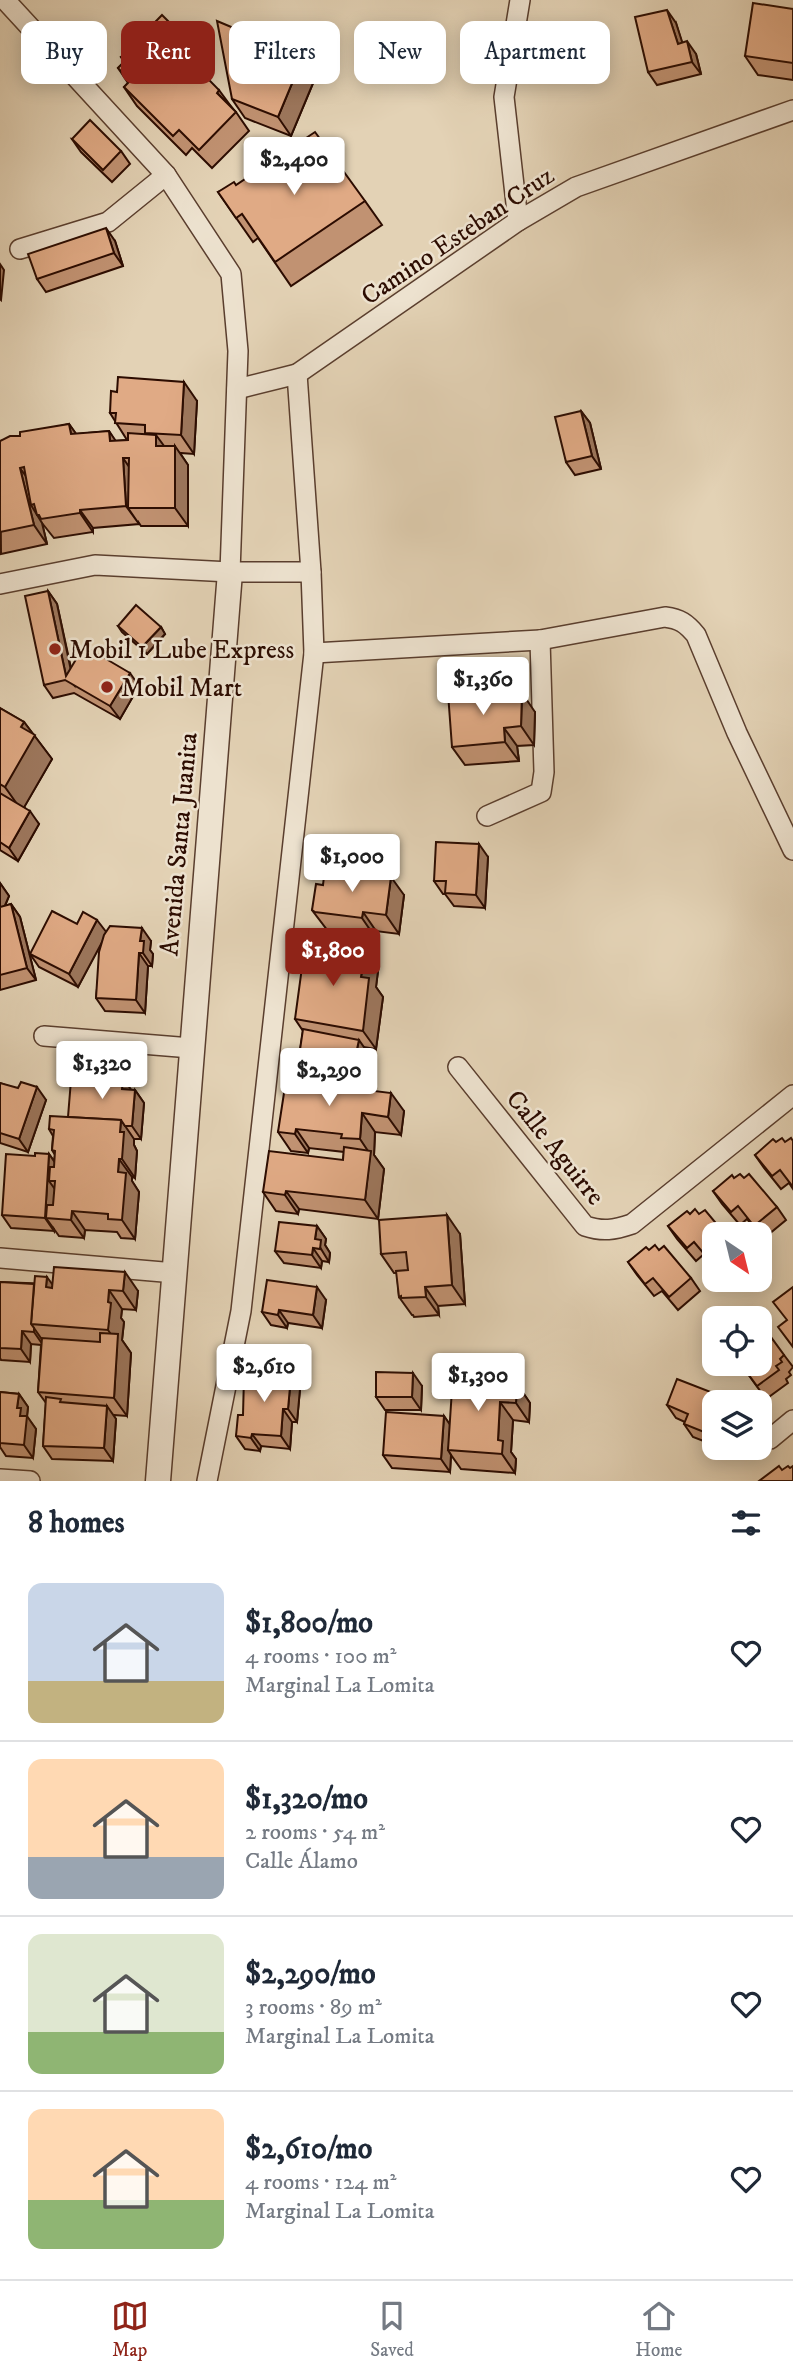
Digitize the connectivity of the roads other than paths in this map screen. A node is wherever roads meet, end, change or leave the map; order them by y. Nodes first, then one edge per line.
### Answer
1 (5, 0) edge
2 (520, 0) edge
3 (793, 110) edge
4 (166, 175) junction
5 (519, 221) junction
6 (20, 248) dead end
7 (297, 374) junction
8 (237, 389) junction
9 (230, 572) junction
10 (311, 572) junction
11 (0, 584) edge
12 (540, 640) junction
13 (314, 653) junction
14 (487, 817) dead end
15 (793, 850) edge
16 (44, 1036) dead end
17 (191, 1048) junction
18 (458, 1067) dead end
19 (793, 1095) edge
20 (0, 1258) edge
21 (175, 1273) junction
22 (793, 1420) edge
23 (772, 1437) edge
24 (0, 1479) edge
25 (30, 1481) edge
26 (158, 1481) edge
27 (207, 1481) edge

1 - 4 street, Avenida Santa Juanita
2 - 5 street
3 - 5 street, Camino Esteban Cruz
4 - 6 street
4 - 8 street, Avenida Santa Juanita
5 - 7 street, Camino Esteban Cruz
7 - 8 street, Camino Esteban Cruz
7 - 10 street
8 - 9 street, Avenida Santa Juanita
9 - 10 street
9 - 11 street
9 - 17 street, Avenida Santa Juanita
10 - 13 street
12 - 13 street
12 - 14 street
12 - 15 street
13 - 27 street
16 - 17 street
17 - 21 street, Avenida Santa Juanita
18 - 19 street, Calle Aguirre
20 - 21 street
21 - 26 street, Avenida Santa Juanita
22 - 23 street
24 - 25 street

